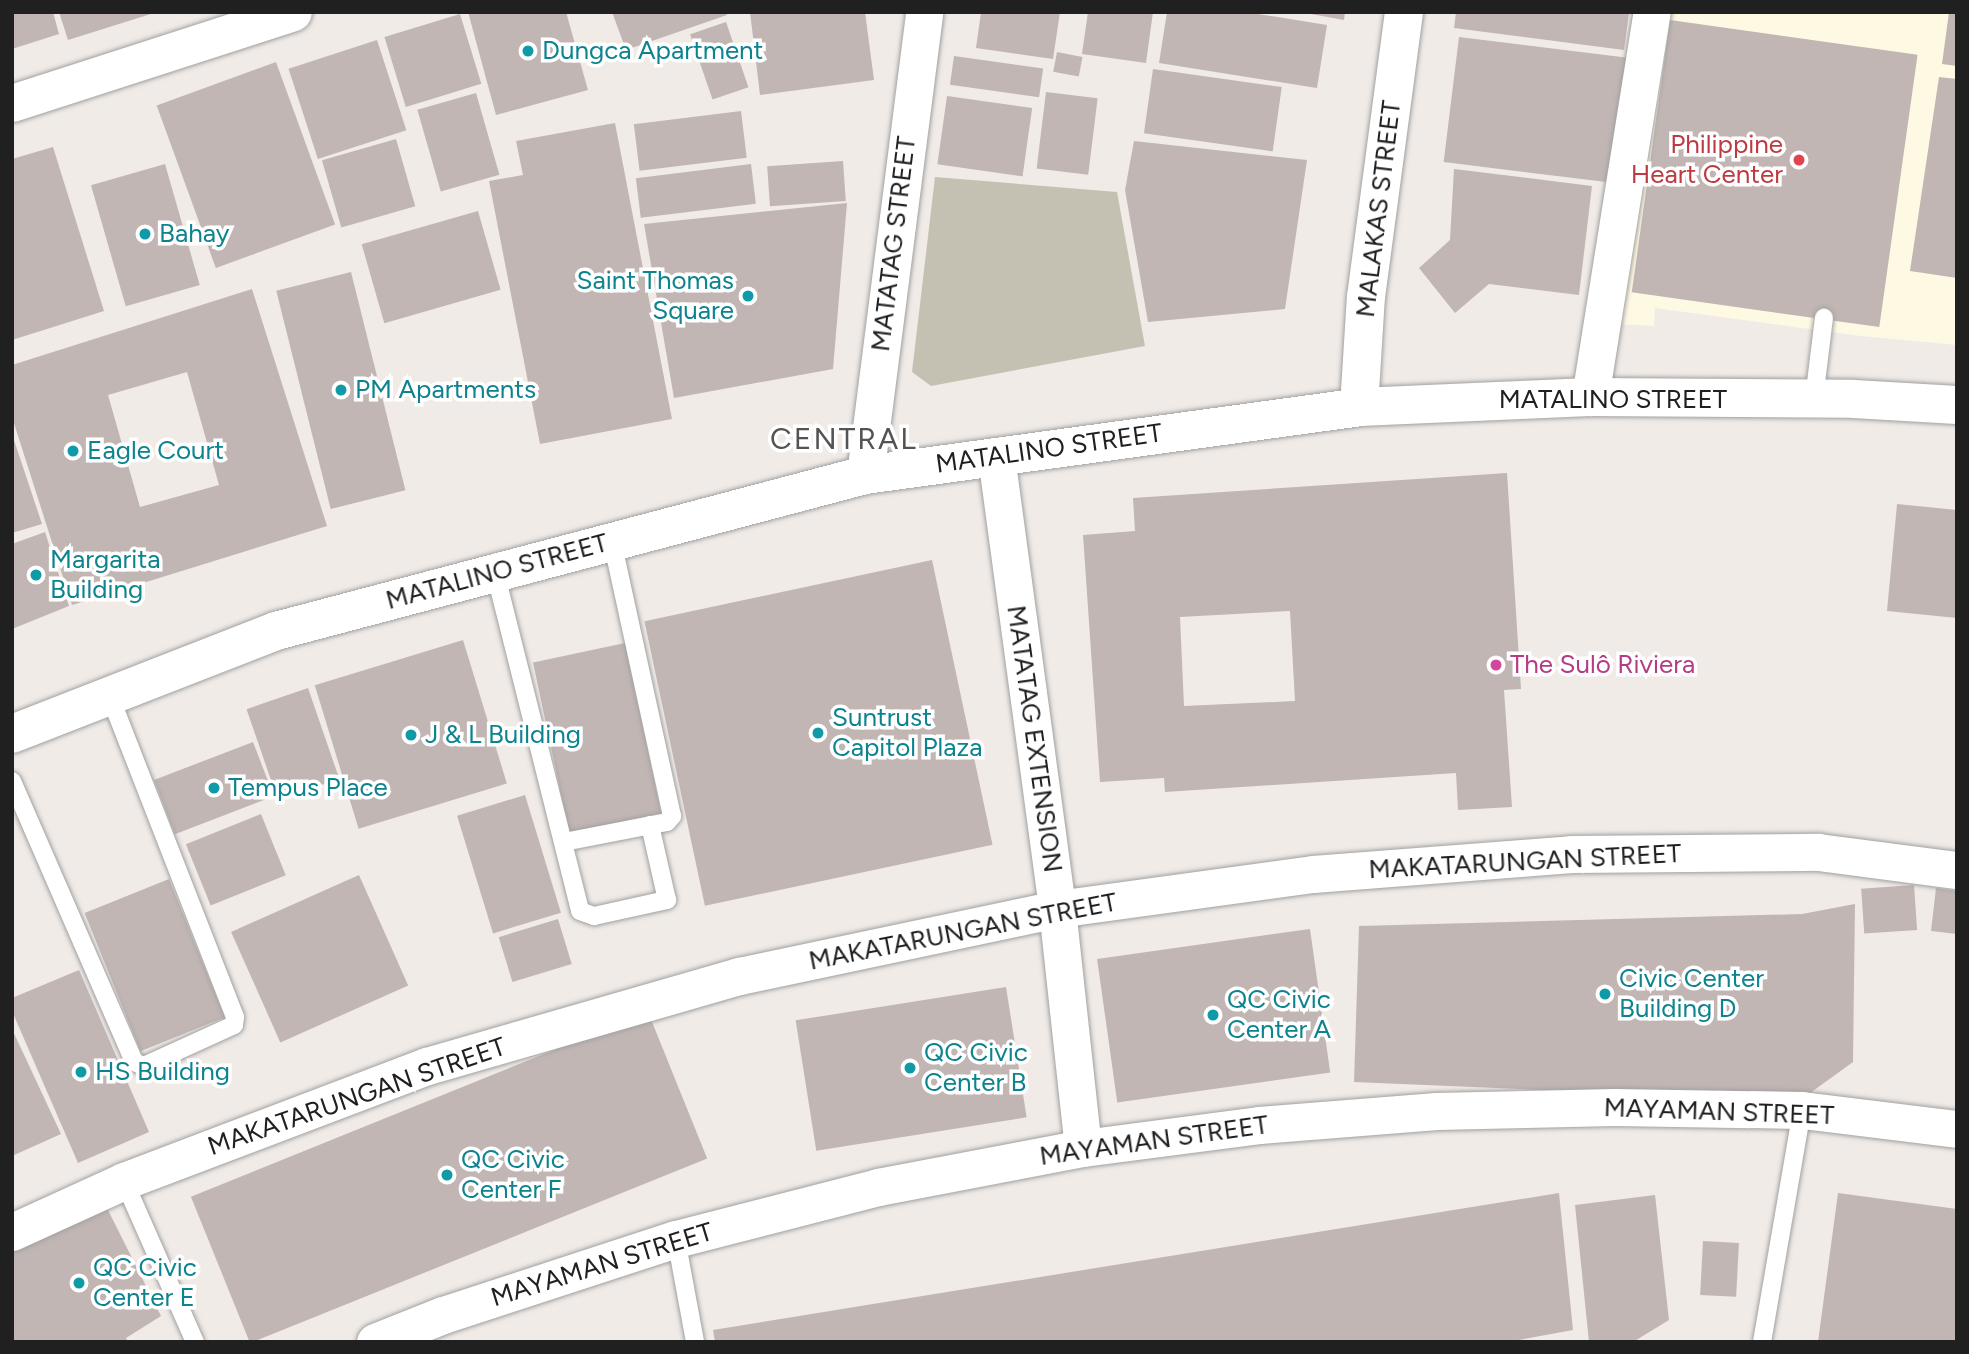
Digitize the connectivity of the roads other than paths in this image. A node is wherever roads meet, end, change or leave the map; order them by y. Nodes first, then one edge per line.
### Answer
1 (293, 12) edge
2 (924, 12) edge
3 (1404, 12) edge
4 (1652, 12) edge
5 (12, 103) edge
6 (1824, 318) dead end
7 (1590, 397) junction
8 (1814, 399) junction
9 (1957, 405) edge
10 (1359, 407) junction
11 (996, 456) junction
12 (865, 475) junction
13 (612, 541) junction
14 (495, 572) junction
15 (109, 694) junction
16 (12, 734) edge
17 (12, 781) edge
18 (650, 825) junction
19 (564, 842) junction
20 (1957, 870) edge
21 (1056, 909) junction
22 (1801, 1110) junction
23 (1957, 1129) edge
24 (1083, 1148) junction
25 (124, 1181) junction
26 (12, 1231) edge
27 (676, 1239) junction
28 (195, 1342) edge
29 (375, 1342) edge
30 (695, 1342) edge
31 (1762, 1342) edge

1 - 5 street
2 - 12 street, MATATAG STREET
3 - 10 street, MALAKAS STREET
4 - 7 street
6 - 8 lane
7 - 8 street, MATALINO STREET
7 - 10 street, MATALINO STREET
8 - 9 street, MATALINO STREET
10 - 11 street, MATALINO STREET
11 - 12 street, MATALINO STREET
11 - 21 street, MATATAG EXTENSION
12 - 13 street, MATALINO STREET
13 - 14 street, MATALINO STREET
13 - 18 lane
14 - 15 street, MATALINO STREET
14 - 19 lane
15 - 16 street, MATALINO STREET
15 - 17 lane
18 - 19 lane
18 - 19 lane
20 - 21 street, MAKATARUNGAN STREET
21 - 24 street, MATATAG EXTENSION
21 - 25 street, MAKATARUNGAN STREET
22 - 23 street, MAYAMAN STREET
22 - 24 street, MAYAMAN STREET
22 - 31 lane
24 - 27 street, MAYAMAN STREET
25 - 26 street, MAKATARUNGAN STREET
25 - 28 lane
27 - 29 street, MAYAMAN STREET
27 - 30 lane

